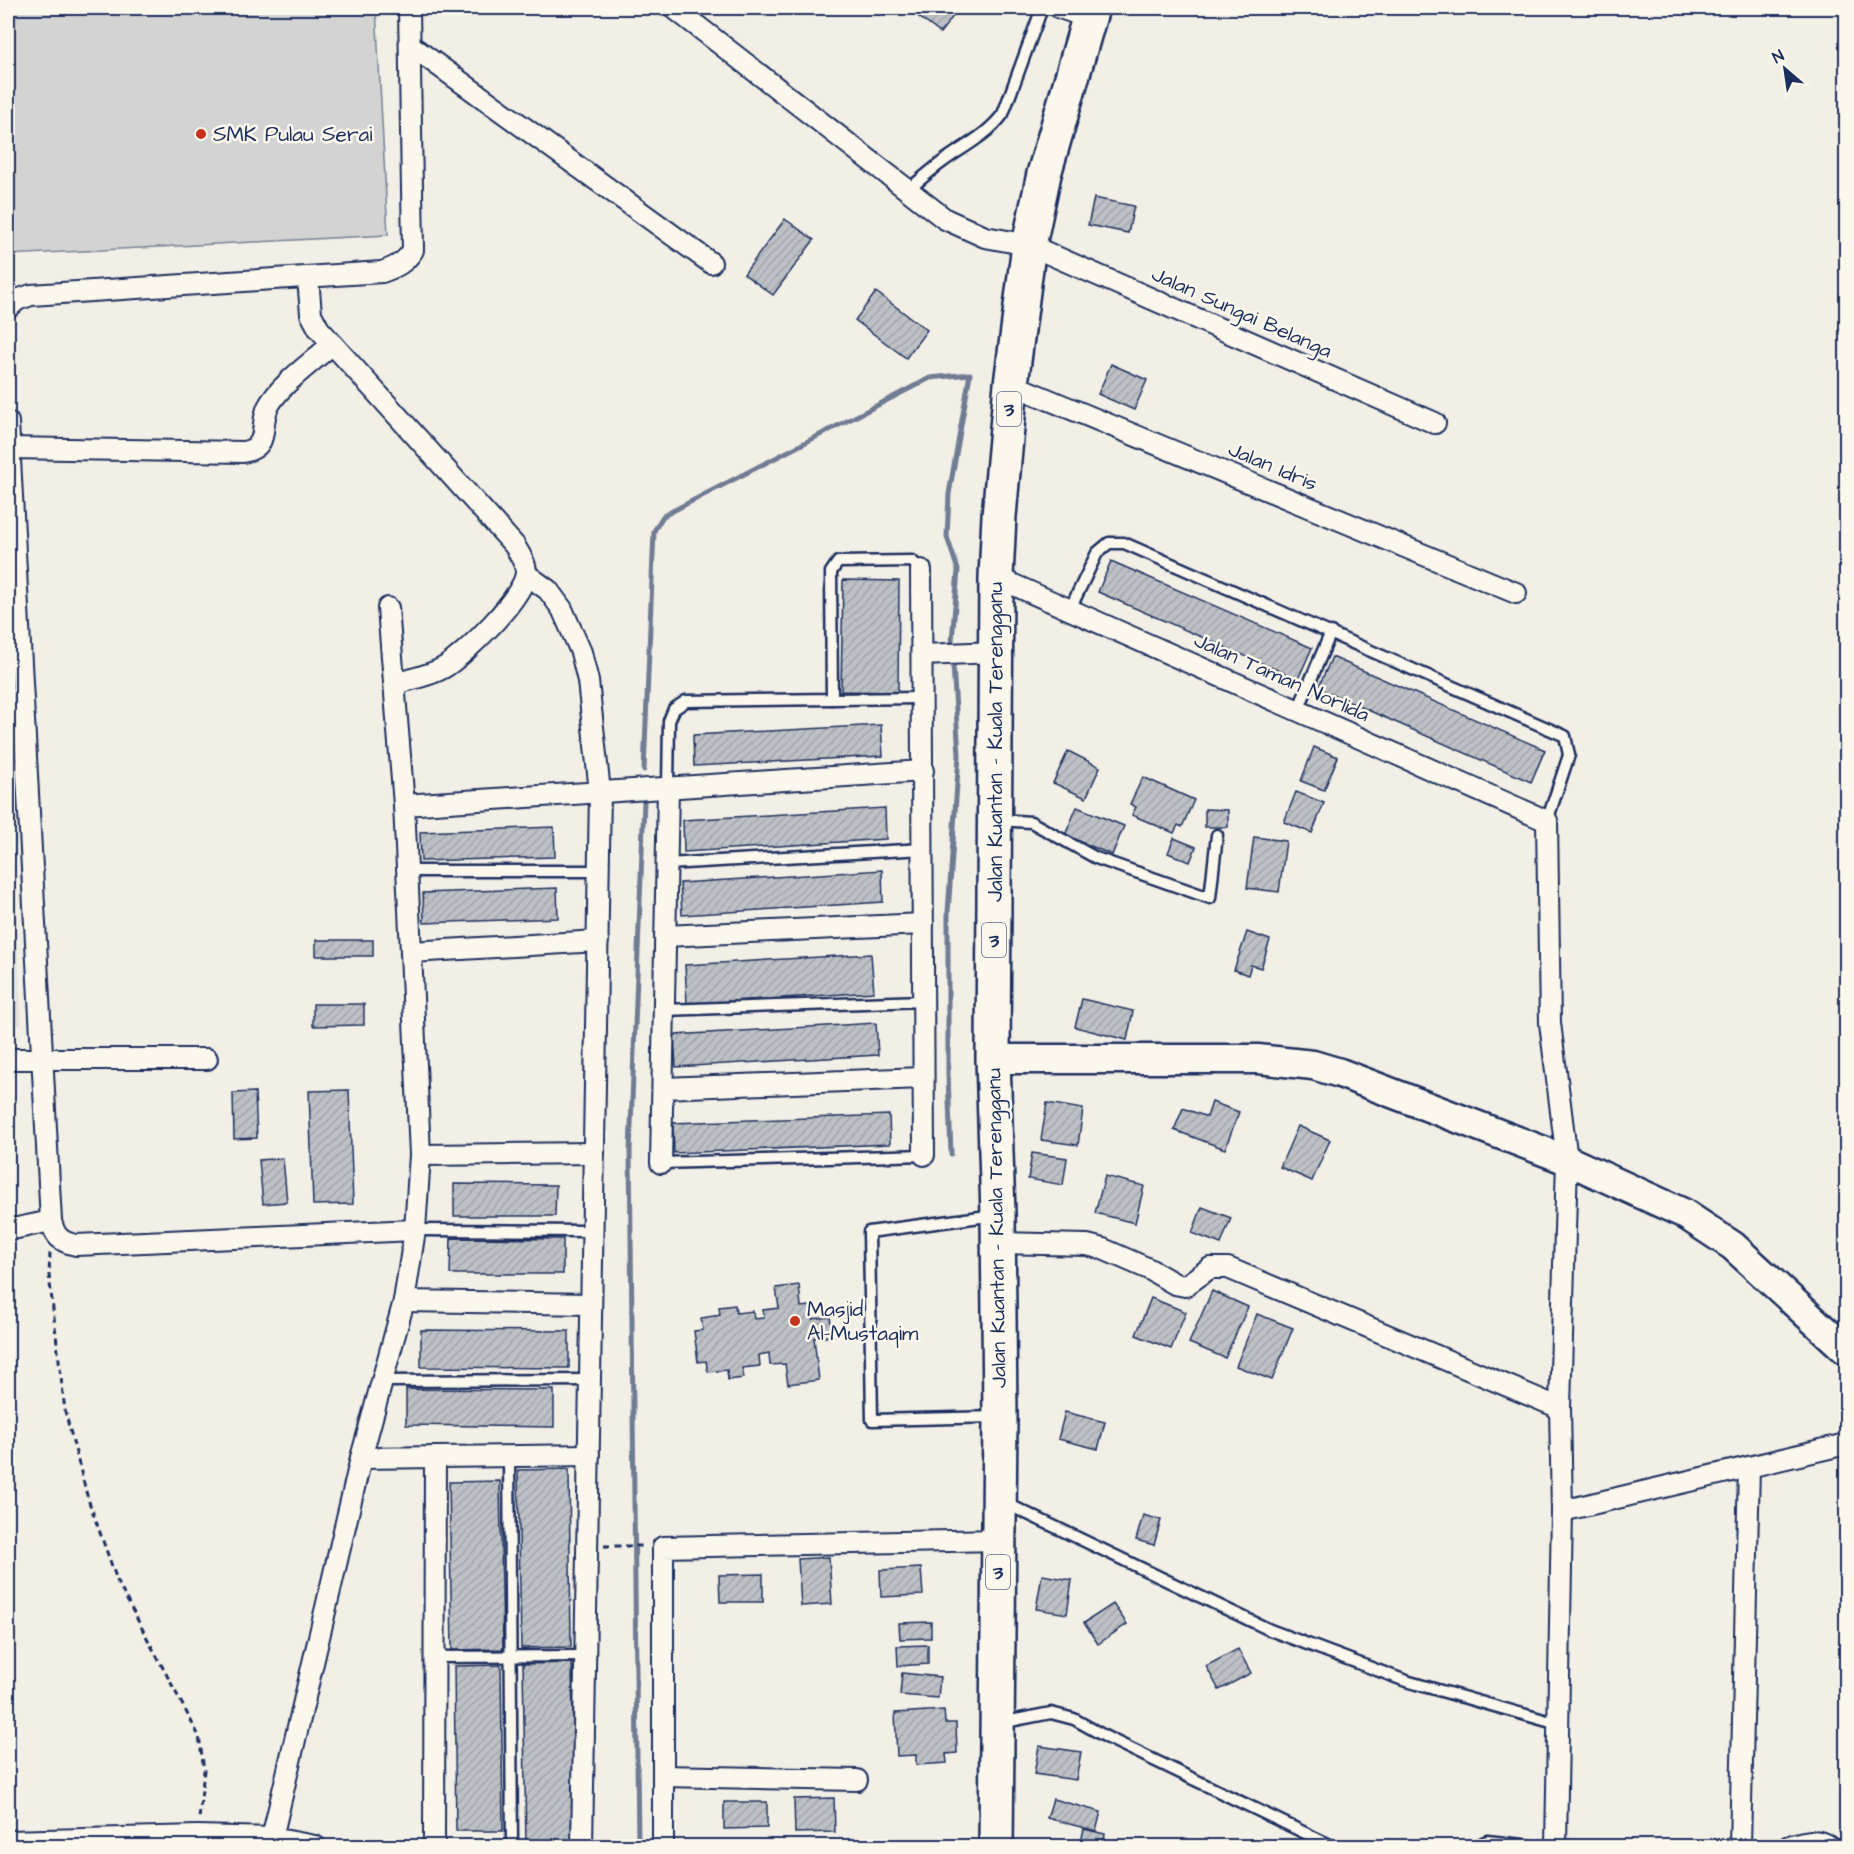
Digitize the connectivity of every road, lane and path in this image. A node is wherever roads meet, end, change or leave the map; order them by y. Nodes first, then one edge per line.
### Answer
1 (409, 8) edge
2 (674, 8) edge
3 (1042, 8) edge
4 (1081, 11) edge
5 (410, 45) junction
6 (908, 190) junction
7 (1029, 245) junction
8 (711, 263) dead end
9 (308, 278) junction
10 (8, 308) edge
11 (332, 344) junction
12 (1011, 384) junction
13 (8, 422) edge
14 (1436, 423) dead end
15 (9, 448) junction
16 (921, 570) joint
17 (526, 574) junction
18 (996, 577) junction
19 (1516, 593) dead end
20 (388, 608) dead end
21 (1070, 609) junction
22 (1330, 632) junction
23 (996, 652) junction
24 (922, 655) junction
25 (395, 684) junction
26 (922, 698) junction
27 (832, 699) junction
28 (1298, 710) junction
29 (923, 771) junction
30 (668, 788) junction
31 (600, 792) junction
32 (404, 805) junction
33 (995, 820) junction
34 (1547, 821) junction
35 (1217, 835) dead end
36 (923, 849) junction
37 (667, 864) junction
38 (407, 871) junction
39 (599, 871) junction
40 (923, 924) junction
41 (665, 936) junction
42 (598, 942) junction
43 (411, 952) junction
44 (923, 1000) junction
45 (664, 1010) junction
46 (8, 1059) edge
47 (41, 1059) junction
48 (207, 1059) dead end
49 (993, 1059) junction
50 (923, 1078) junction
51 (663, 1088) junction
52 (594, 1153) junction
53 (420, 1155) junction
54 (924, 1155) joint
55 (1567, 1160) junction
56 (661, 1163) joint
57 (51, 1221) junction
58 (998, 1229) junction
59 (8, 1230) edge
60 (415, 1230) junction
61 (592, 1231) junction
62 (404, 1301) junction
63 (591, 1304) junction
64 (1846, 1350) edge
65 (590, 1380) junction
66 (382, 1381) junction
67 (1560, 1408) junction
68 (1000, 1418) junction
69 (1846, 1444) edge
70 (589, 1455) junction
71 (509, 1456) junction
72 (435, 1457) junction
73 (361, 1458) junction
74 (1749, 1467) junction
75 (999, 1500) junction
76 (1562, 1510) junction
77 (999, 1540) junction
78 (587, 1545) junction
79 (663, 1547) junction
80 (511, 1656) junction
81 (585, 1656) junction
82 (435, 1657) junction
83 (997, 1724) junction
84 (1558, 1724) junction
85 (663, 1776) junction
86 (857, 1780) dead end
87 (198, 1836) junction
88 (272, 1838) junction
89 (8, 1841) edge
90 (315, 1846) edge
91 (434, 1846) edge
92 (512, 1846) edge
93 (582, 1846) edge
94 (663, 1846) edge
95 (996, 1846) edge
96 (1332, 1846) edge
97 (1477, 1846) edge
98 (1532, 1846) edge
99 (1556, 1846) edge
100 (1740, 1846) edge
101 (1789, 1846) edge
102 (1828, 1846) edge

1 - 5 street
2 - 6 street, Jalan Sungai Belanga
3 - 6 lane
4 - 7 highway, Jalan Kuantan - Kuala Terengganu / 3
5 - 8 street
5 - 9 street
6 - 7 street, Jalan Sungai Belanga
7 - 12 highway, Jalan Kuantan - Kuala Terengganu / 3
7 - 14 street, Jalan Sungai Belanga
9 - 10 street
9 - 11 street
11 - 15 street
11 - 17 street
12 - 18 highway, Jalan Kuantan - Kuala Terengganu / 3
12 - 19 street, Jalan Idris
13 - 15 street
15 - 47 street
16 - 24 street
16 - 27 lane
17 - 25 street
17 - 31 street
18 - 21 street, Jalan Taman Norlida
18 - 23 highway, Jalan Kuantan - Kuala Terengganu / 3
20 - 25 street
21 - 22 lane
21 - 28 street, Jalan Taman Norlida
22 - 28 lane
22 - 34 lane
23 - 24 street
23 - 33 highway, Jalan Kuantan - Kuala Terengganu / 3
24 - 26 street
25 - 32 street
26 - 27 lane
26 - 29 street
27 - 30 lane
28 - 34 street, Jalan Taman Norlida
29 - 30 street
29 - 36 street
30 - 31 street
30 - 37 street
31 - 32 street
31 - 39 street
32 - 38 street
33 - 35 lane
33 - 49 highway, Jalan Kuantan - Kuala Terengganu / 3
34 - 55 street
36 - 37 lane
36 - 40 street
37 - 41 street
38 - 39 lane
38 - 43 street
39 - 42 street
40 - 41 street
40 - 44 street
41 - 45 street
42 - 43 street
42 - 52 street
43 - 53 street
44 - 45 lane
44 - 50 street
45 - 51 street
46 - 47 street
47 - 48 street
47 - 57 street
49 - 55 street
49 - 58 highway, Jalan Kuantan - Kuala Terengganu / 3
50 - 51 street
50 - 54 street
51 - 56 street
52 - 53 street
52 - 61 street
53 - 60 street
54 - 56 lane
55 - 64 street
55 - 67 street
57 - 59 street
57 - 60 street
57 - 87 path
58 - 67 street
58 - 68 highway, Jalan Kuantan - Kuala Terengganu / 3
58 - 68 lane
60 - 61 lane
60 - 62 street
61 - 63 street
62 - 63 street
62 - 66 street
63 - 65 street
65 - 66 lane
65 - 70 street
66 - 73 street
67 - 76 street
68 - 75 highway, Jalan Kuantan - Kuala Terengganu / 3
69 - 74 street
70 - 71 street
70 - 78 street
71 - 72 street
71 - 80 lane
72 - 73 street
72 - 82 street
73 - 88 street
74 - 76 street
74 - 100 street
75 - 77 highway, Jalan Kuantan - Kuala Terengganu / 3
75 - 84 lane
76 - 84 street
77 - 79 street
77 - 83 highway, Jalan Kuantan - Kuala Terengganu / 3
78 - 79 path
78 - 81 street
79 - 85 street
80 - 81 lane
80 - 82 lane
80 - 92 lane
81 - 93 street
82 - 91 street
83 - 95 highway, Jalan Kuantan - Kuala Terengganu / 3
83 - 96 lane
84 - 99 street
85 - 86 street
85 - 94 street
87 - 88 street
87 - 89 street
88 - 90 street
97 - 98 lane
101 - 102 street

